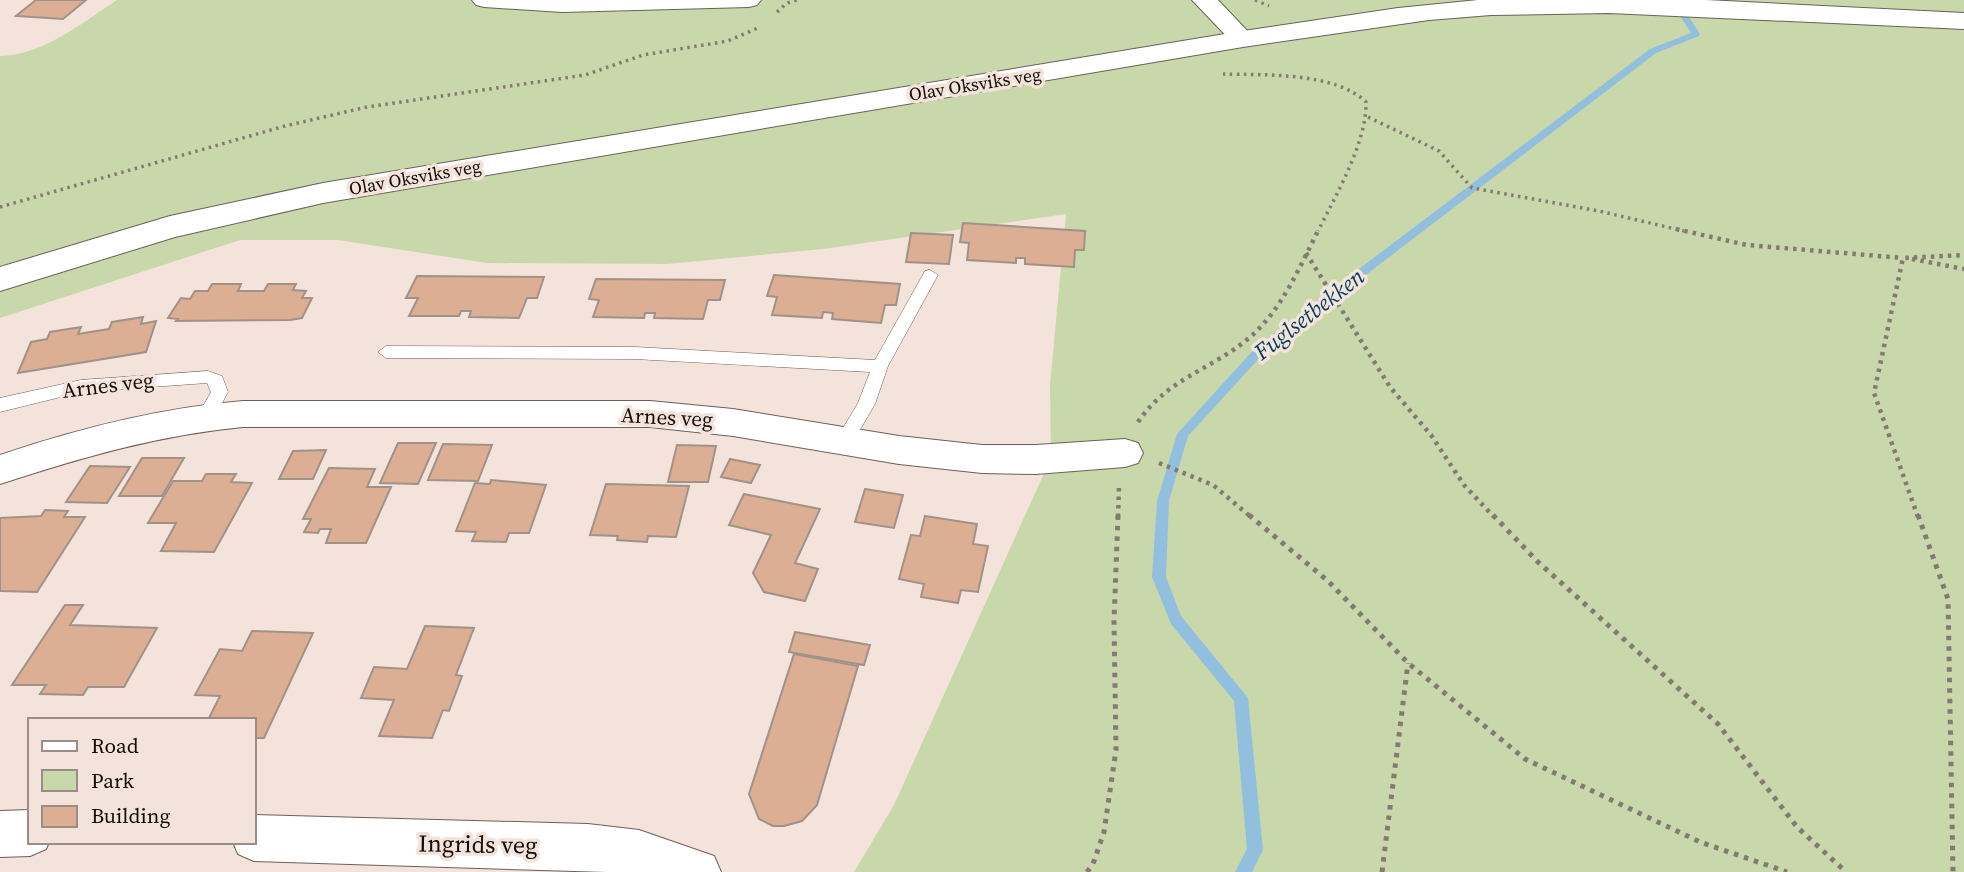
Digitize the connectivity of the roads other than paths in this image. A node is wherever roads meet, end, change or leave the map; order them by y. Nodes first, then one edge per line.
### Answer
1 (484, 0) edge
2 (749, 0) edge
3 (1204, 0) edge
4 (1964, 22) edge
5 (1243, 39) junction
6 (930, 275) dead end
7 (0, 279) edge
8 (386, 352) dead end
9 (880, 366) junction
10 (0, 405) edge
11 (206, 417) junction
12 (845, 440) junction
13 (1125, 453) road end
14 (0, 470) edge
15 (28, 833) edge
16 (0, 834) edge
17 (256, 838) edge
18 (698, 872) edge

1 - 2 street
3 - 5 street
4 - 5 street, Olav Oksviks veg
5 - 7 street, Olav Oksviks veg
6 - 9 lane
8 - 9 lane
9 - 12 lane
10 - 11 lane, Arnes veg
11 - 12 street, Arnes veg
11 - 14 street, Arnes veg
12 - 13 street, Arnes veg
15 - 16 street
17 - 18 street, Ingrids veg

